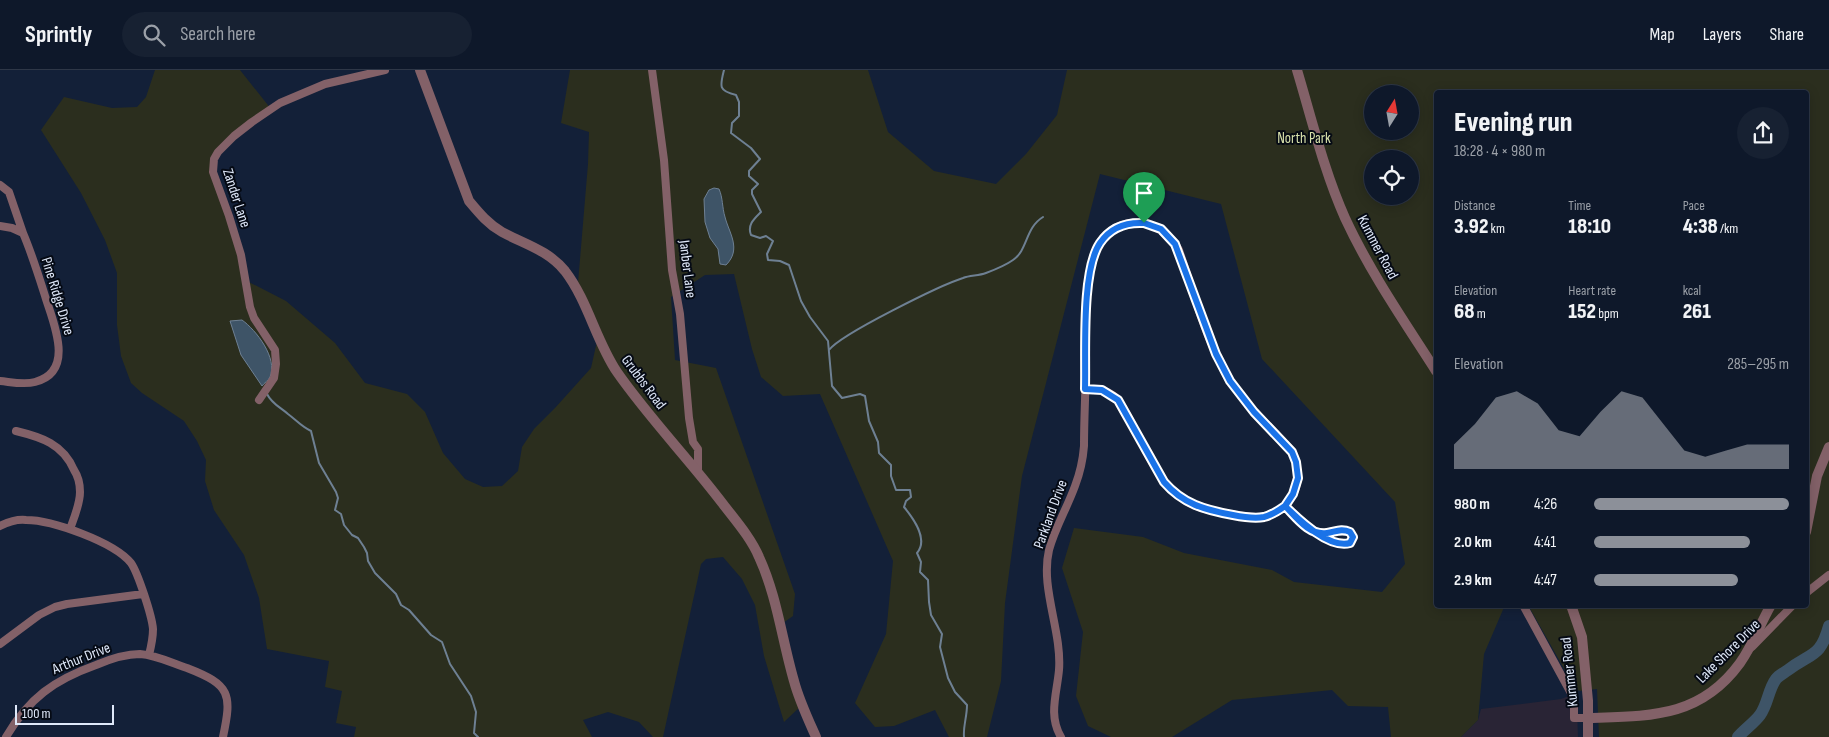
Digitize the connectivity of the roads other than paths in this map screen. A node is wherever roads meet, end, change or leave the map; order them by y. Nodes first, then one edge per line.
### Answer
1 (385, 70) edge
2 (420, 70) edge
3 (652, 70) edge
4 (1298, 70) edge
5 (0, 185) edge
6 (0, 226) edge
7 (23, 233) junction
8 (1434, 368) edge
9 (0, 381) edge
10 (1085, 389) junction
11 (260, 400) dead end
12 (16, 431) dead end
13 (1829, 447) edge
14 (698, 471) junction
15 (1285, 506) junction
16 (1809, 517) edge
17 (0, 526) edge
18 (70, 530) junction
19 (1319, 533) dead end
20 (1829, 575) edge
21 (1809, 591) edge
22 (143, 594) junction
23 (1525, 608) edge
24 (1573, 608) edge
25 (1769, 608) edge
26 (1790, 608) edge
27 (0, 644) edge
28 (1747, 651) junction
29 (149, 655) junction
30 (1588, 718) junction
31 (6, 737) edge
32 (223, 737) edge
33 (816, 737) edge
34 (1061, 737) edge
35 (1588, 737) edge

1 - 11 street, Zander Lane
2 - 14 street, Grubbs Road
3 - 14 street, Janber Lane
4 - 8 street, Kummer Road
5 - 7 street, Pine Ridge Drive
6 - 7 street
7 - 9 street, Pine Ridge Drive
10 - 15 street
10 - 15 street, Parkland Drive
10 - 34 street, Parkland Drive
12 - 18 street
13 - 16 street
14 - 33 street, Grubbs Road
15 - 19 street
17 - 18 street
18 - 22 street
20 - 21 street
22 - 27 street
22 - 29 street
23 - 30 street
24 - 30 street, Kummer Road
25 - 28 street
26 - 28 street, Lake Shore Drive
28 - 30 street, Lake Shore Drive
29 - 31 street, Arthur Drive
29 - 32 street, Arthur Drive
30 - 35 street, Kummer Road

